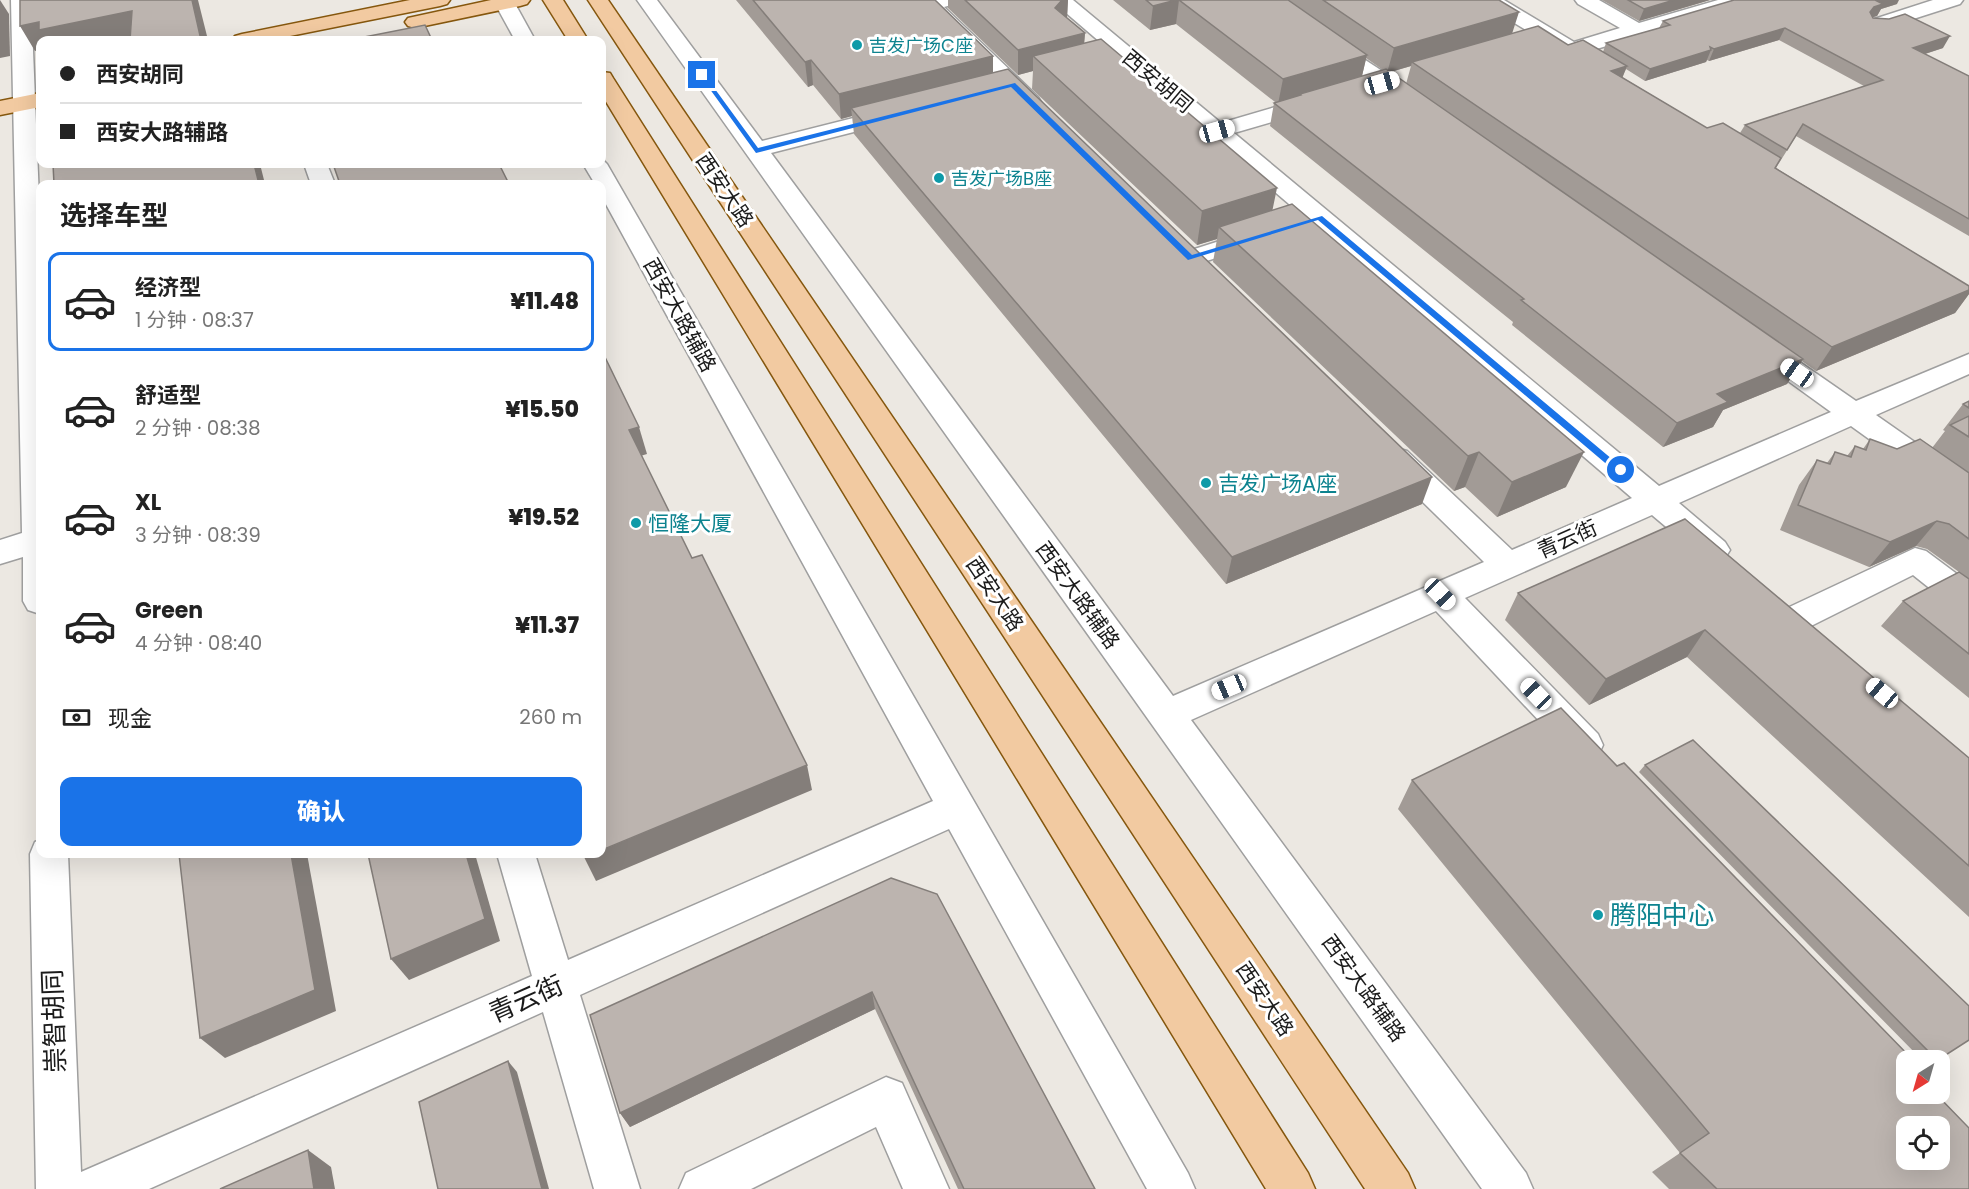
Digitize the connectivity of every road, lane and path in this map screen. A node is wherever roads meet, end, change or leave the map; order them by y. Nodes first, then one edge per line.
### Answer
1 (21, 0) edge
2 (440, 0) edge
3 (553, 0) edge
4 (598, 0) edge
5 (647, 0) edge
6 (948, 0) edge
7 (1061, 0) edge
8 (1490, 0) edge
9 (1585, 0) edge
10 (1740, 0) edge
11 (1953, 0) edge
12 (1959, 0) edge
13 (509, 1) edge
14 (1969, 4) edge
15 (1699, 5) edge
16 (1875, 25) edge
17 (1637, 30) junction
18 (1315, 34) edge
19 (262, 36) edge
20 (344, 36) edge
21 (523, 36) edge
22 (576, 36) edge
23 (1571, 49) junction
24 (1601, 67) edge
25 (1415, 73) edge
26 (606, 84) edge
27 (1371, 86) junction
28 (21, 95) edge
29 (1338, 96) edge
30 (912, 110) edge
31 (1428, 112) edge
32 (1046, 118) edge
33 (1217, 131) junction
34 (756, 150) junction
35 (606, 184) edge
36 (1298, 224) junction
37 (1191, 258) edge
38 (1738, 331) edge
39 (1969, 363) edge
40 (36, 406) edge
41 (1854, 413) junction
42 (1379, 441) edge
43 (1969, 495) edge
44 (1656, 500) junction
45 (36, 541) edge
46 (0, 552) edge
47 (1507, 565) junction
48 (1734, 567) edge
49 (1440, 594) junction
50 (1969, 601) edge
51 (1821, 641) edge
52 (1166, 715) junction
53 (1612, 773) edge
54 (957, 808) junction
55 (49, 858) edge
56 (517, 858) edge
57 (557, 985) junction
58 (59, 1189) edge
59 (96, 1189) edge
60 (617, 1189) edge
61 (702, 1189) edge
62 (926, 1189) edge
63 (1172, 1189) edge
64 (1292, 1189) edge
65 (1392, 1189) edge
66 (1510, 1189) edge

1 - 28 street
2 - 19 main road
3 - 22 main road
4 - 65 main road, 西安大路
5 - 34 street, 西安大路辅路
6 - 32 street
7 - 33 street, 西安胡同
8 - 23 street
9 - 17 street
10 - 15 street
11 - 16 street
12 - 14 street
13 - 20 main road
13 - 21 street
15 - 17 street
17 - 23 street
18 - 27 street
23 - 24 street
25 - 27 street
26 - 64 main road, 西安大路
27 - 31 street
28 - 40 street
29 - 33 street
30 - 34 street
33 - 36 street, 西安胡同
34 - 52 street, 西安大路辅路
35 - 54 street, 西安大路辅路
36 - 37 street
36 - 44 street, 西安胡同
38 - 41 street
39 - 41 street, 青云街
41 - 43 street
41 - 44 street, 青云街
42 - 47 street
44 - 47 street, 青云街
44 - 48 street, 西安胡同
45 - 46 street
47 - 49 street, 青云街
49 - 52 street, 青云街
49 - 53 street
50 - 51 street
52 - 66 street, 西安大路辅路
54 - 57 street, 青云街
54 - 63 street, 西安大路辅路
55 - 58 street, 崇智胡同
56 - 57 street
57 - 59 street, 青云街
57 - 60 street
61 - 62 street

